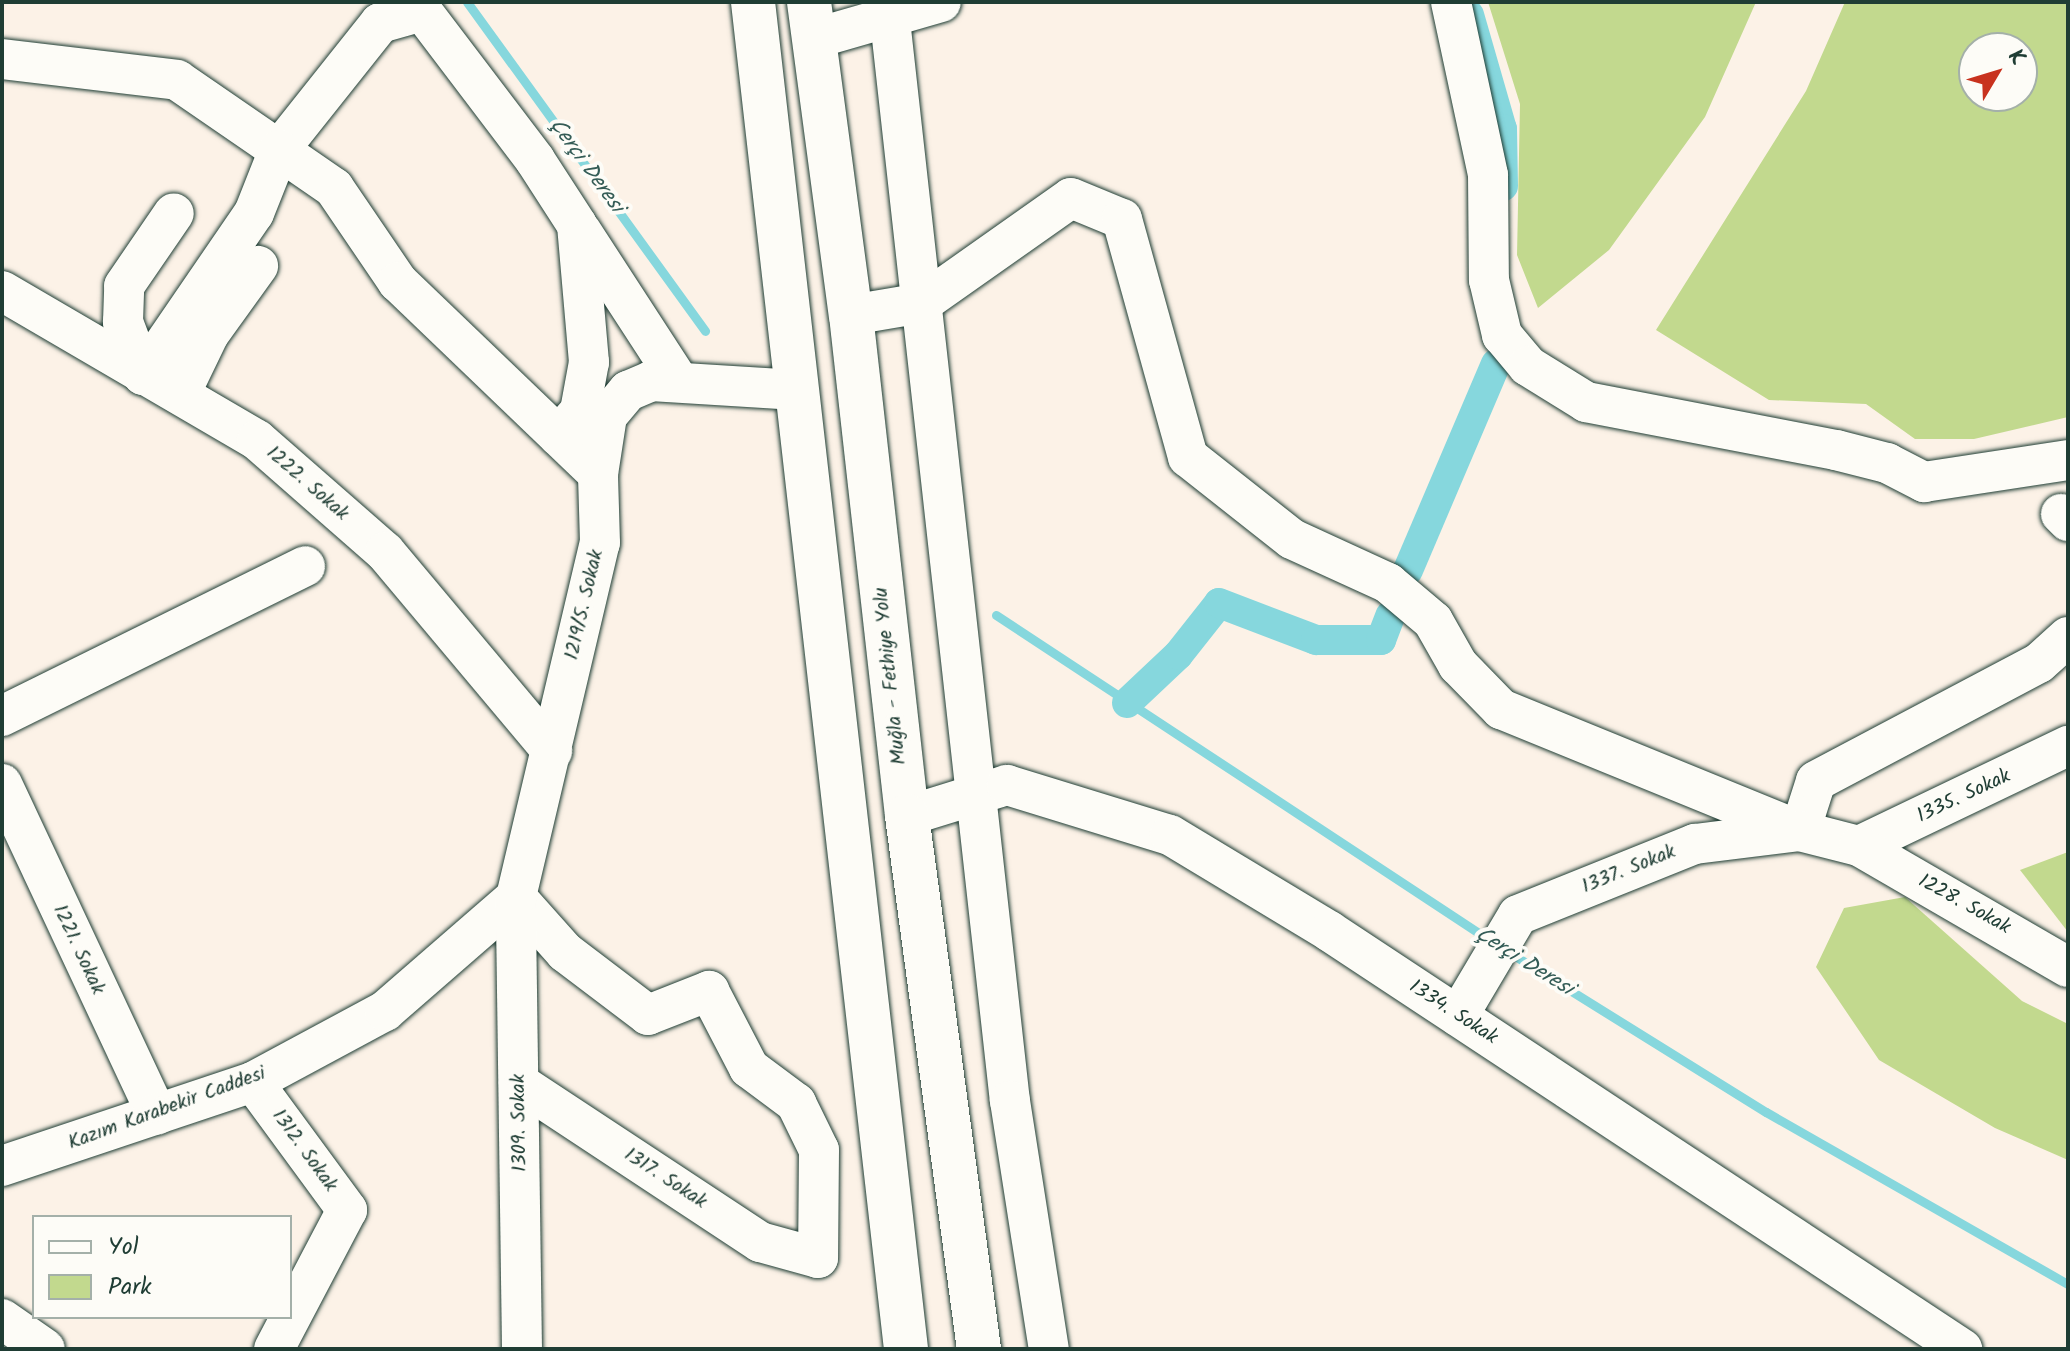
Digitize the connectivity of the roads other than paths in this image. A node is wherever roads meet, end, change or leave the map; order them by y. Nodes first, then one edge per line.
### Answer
1 (753, 2) edge
2 (941, 2) edge
3 (1451, 2) edge
4 (422, 6) edge
5 (889, 11) edge
6 (811, 21) edge
7 (2, 59) edge
8 (279, 150) junction
9 (174, 213) dead end
10 (577, 225) junction
11 (258, 266) dead end
12 (2, 291) edge
13 (922, 303) junction
14 (851, 315) junction
15 (143, 375) junction
16 (679, 382) junction
17 (797, 390) junction
18 (181, 392) junction
19 (558, 436) junction
20 (2068, 460) edge
21 (598, 474) junction
22 (305, 566) dead end
23 (2068, 637) edge
24 (2, 716) edge
25 (2068, 746) edge
26 (552, 751) junction
27 (2, 784) edge
28 (974, 795) junction
29 (907, 816) junction
30 (1800, 831) junction
31 (1859, 846) junction
32 (516, 897) junction
33 (2068, 967) edge
34 (1458, 1016) junction
35 (253, 1082) junction
36 (519, 1083) junction
37 (157, 1115) junction
38 (2, 1166) edge
39 (292, 1315) edge
40 (2, 1319) edge
41 (290, 1319) edge
42 (45, 1349) edge
43 (274, 1349) edge
44 (522, 1349) edge
45 (906, 1349) edge
46 (979, 1349) edge
47 (1049, 1349) edge
48 (1962, 1349) edge

1 - 17 highway
2 - 5 street
3 - 20 street
4 - 8 street
4 - 10 street
5 - 6 street
5 - 13 street
6 - 14 highway, Muğla - Fethiye Yolu
7 - 8 street
8 - 15 street
8 - 19 street
9 - 15 street
10 - 16 street
10 - 19 street
11 - 18 street
12 - 15 street, 1222. Sokak
13 - 14 street
13 - 28 street
13 - 30 street
14 - 29 highway, Muğla - Fethiye Yolu
15 - 18 street, 1222. Sokak
16 - 17 street, 1219/5. Sokak
16 - 21 street, 1219/5. Sokak
17 - 45 highway
18 - 26 street, 1222. Sokak
19 - 21 street
21 - 26 street, 1219/5. Sokak
22 - 24 street
23 - 30 street
25 - 31 street, 1335. Sokak
26 - 32 street, 1219/5. Sokak
27 - 37 street, 1221. Sokak
28 - 29 street, 1334. Sokak
28 - 34 street, 1334. Sokak
28 - 47 street
29 - 46 highway, Muğla - Fethiye Yolu
30 - 31 street, 1337. Sokak
30 - 34 street, 1337. Sokak
31 - 33 street, 1228. Sokak
32 - 35 street, Kazım Karabekir Caddesi
32 - 36 street, 1309. Sokak
32 - 36 street, 1317. Sokak
34 - 48 street, 1334. Sokak
35 - 37 street, Kazım Karabekir Caddesi
35 - 39 street, 1312. Sokak
36 - 44 street, 1309. Sokak
37 - 38 street, Kazım Karabekir Caddesi
40 - 42 street
41 - 43 street, 1312. Sokak

